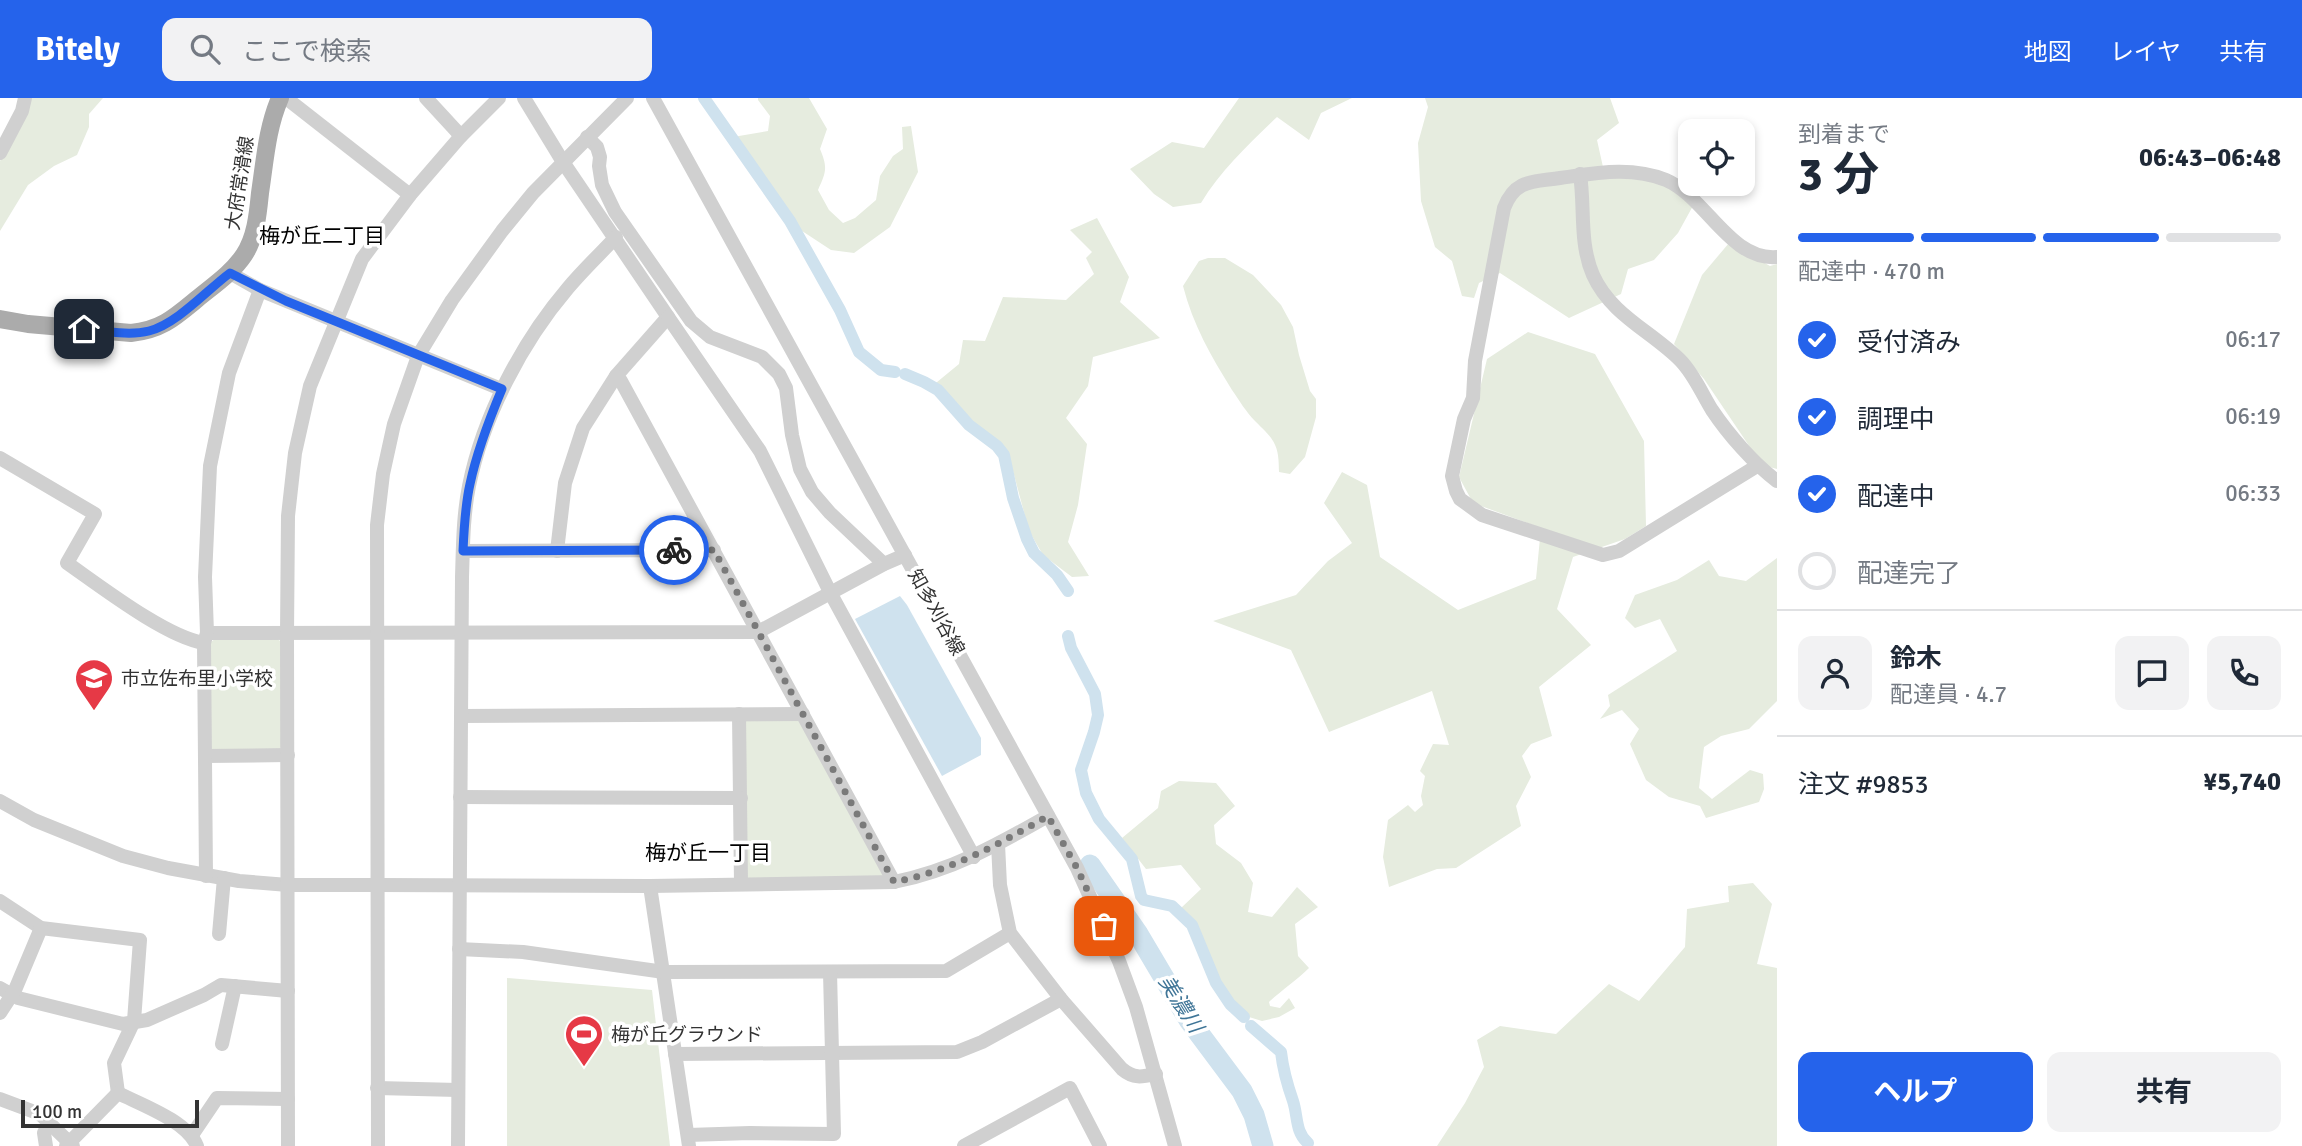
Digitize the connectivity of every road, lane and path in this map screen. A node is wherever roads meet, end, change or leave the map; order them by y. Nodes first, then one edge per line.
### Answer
1 (25, 98) edge
2 (280, 98) edge
3 (286, 98) edge
4 (426, 98) edge
5 (499, 98) edge
6 (524, 98) edge
7 (627, 98) edge
8 (653, 98) edge
9 (461, 136) junction
10 (587, 137) junction
11 (0, 153) edge
12 (563, 162) junction
13 (1580, 174) junction
14 (410, 195) junction
15 (615, 237) junction
16 (1777, 257) edge
17 (230, 273) junction
18 (260, 290) junction
19 (668, 317) junction
20 (0, 319) edge
21 (336, 322) junction
22 (418, 356) junction
23 (616, 376) junction
24 (808, 378) junction
25 (786, 388) junction
26 (502, 389) junction
27 (0, 458) edge
28 (1757, 466) junction
29 (1777, 481) edge
30 (714, 550) junction
31 (463, 551) junction
32 (557, 551) junction
33 (905, 555) junction
34 (884, 564) junction
35 (831, 594) junction
36 (758, 632) junction
37 (287, 634) junction
38 (377, 634) junction
39 (462, 634) junction
40 (205, 638) junction
41 (739, 714) junction
42 (803, 714) junction
43 (461, 716) junction
44 (288, 755) junction
45 (205, 756) junction
46 (460, 797) junction
47 (741, 798) junction
48 (3, 808) edge
49 (1048, 816) junction
50 (998, 844) junction
51 (974, 857) junction
52 (206, 876) junction
53 (224, 878) junction
54 (894, 882) junction
55 (741, 883) junction
56 (288, 884) junction
57 (378, 885) junction
58 (460, 885) junction
59 (650, 886) junction
60 (0, 901) edge
61 (41, 928) junction
62 (1010, 933) junction
63 (219, 934) dead end
64 (459, 949) junction
65 (830, 971) junction
66 (664, 972) junction
67 (235, 986) junction
68 (288, 991) junction
69 (6, 992) edge
70 (1061, 999) junction
71 (0, 1013) edge
72 (133, 1024) junction
73 (222, 1044) dead end
74 (832, 1053) junction
75 (675, 1054) junction
76 (1156, 1074) junction
77 (377, 1088) junction
78 (458, 1090) junction
79 (118, 1093) junction
80 (0, 1099) edge
81 (288, 1099) junction
82 (49, 1123) junction
83 (195, 1141) edge
84 (689, 1141) edge
85 (70, 1145) edge
86 (46, 1146) edge
87 (288, 1146) edge
88 (378, 1146) edge
89 (458, 1146) edge
90 (964, 1146) edge
91 (1100, 1146) edge
92 (1175, 1146) edge

1 - 11 street
2 - 17 main road, 大府常滑線
3 - 14 street
4 - 9 street
5 - 9 street
6 - 12 street
7 - 10 street
8 - 24 street, 知多刈谷線
9 - 14 street
10 - 12 street
10 - 25 street
12 - 15 street
12 - 22 street
13 - 16 street
13 - 28 street
13 - 28 street
14 - 21 street
15 - 19 street
15 - 26 street
17 - 18 street
17 - 20 main road, 大府常滑線
18 - 21 street
18 - 40 street
19 - 23 street
19 - 35 street
21 - 22 street
21 - 37 street
22 - 26 street
22 - 38 street
23 - 30 street
23 - 32 street
24 - 25 street
24 - 33 street, 知多刈谷線
25 - 34 street
26 - 31 street
27 - 40 street
28 - 29 street
30 - 32 street
30 - 36 street
31 - 32 street
31 - 39 street
33 - 34 street
33 - 49 street, 知多刈谷線
34 - 35 street
35 - 36 street
35 - 51 street
36 - 39 street
36 - 42 street
37 - 38 street
37 - 40 street
37 - 44 street
38 - 39 street
38 - 57 street
39 - 43 street
40 - 45 street
41 - 42 street
41 - 43 street
41 - 47 street
42 - 54 street
43 - 46 street
44 - 45 street
44 - 56 street
45 - 52 street
46 - 47 street
46 - 58 street
47 - 55 street
48 - 52 street
49 - 50 street
49 - 76 street, 知多刈谷線
50 - 51 street
50 - 62 street
51 - 54 street
52 - 53 street
53 - 56 street
53 - 63 street
54 - 55 street
55 - 59 street
56 - 57 street
56 - 68 street
57 - 58 street
57 - 77 street
58 - 59 street
58 - 64 street
59 - 66 street
60 - 61 street
61 - 69 street
61 - 72 street
62 - 65 street
62 - 70 street
64 - 66 street
64 - 78 street
65 - 66 street
65 - 74 street
66 - 75 street
67 - 68 street
67 - 72 street
67 - 73 street
68 - 81 street
69 - 71 street
69 - 72 street
70 - 74 street
70 - 76 street
72 - 79 street
74 - 75 street
74 - 84 street
75 - 84 street
76 - 92 street, 知多刈谷線
77 - 78 street
77 - 88 street
78 - 89 street
79 - 83 street
79 - 85 street
80 - 82 street
81 - 83 street
81 - 87 street
82 - 85 street
82 - 86 street
90 - 91 street

